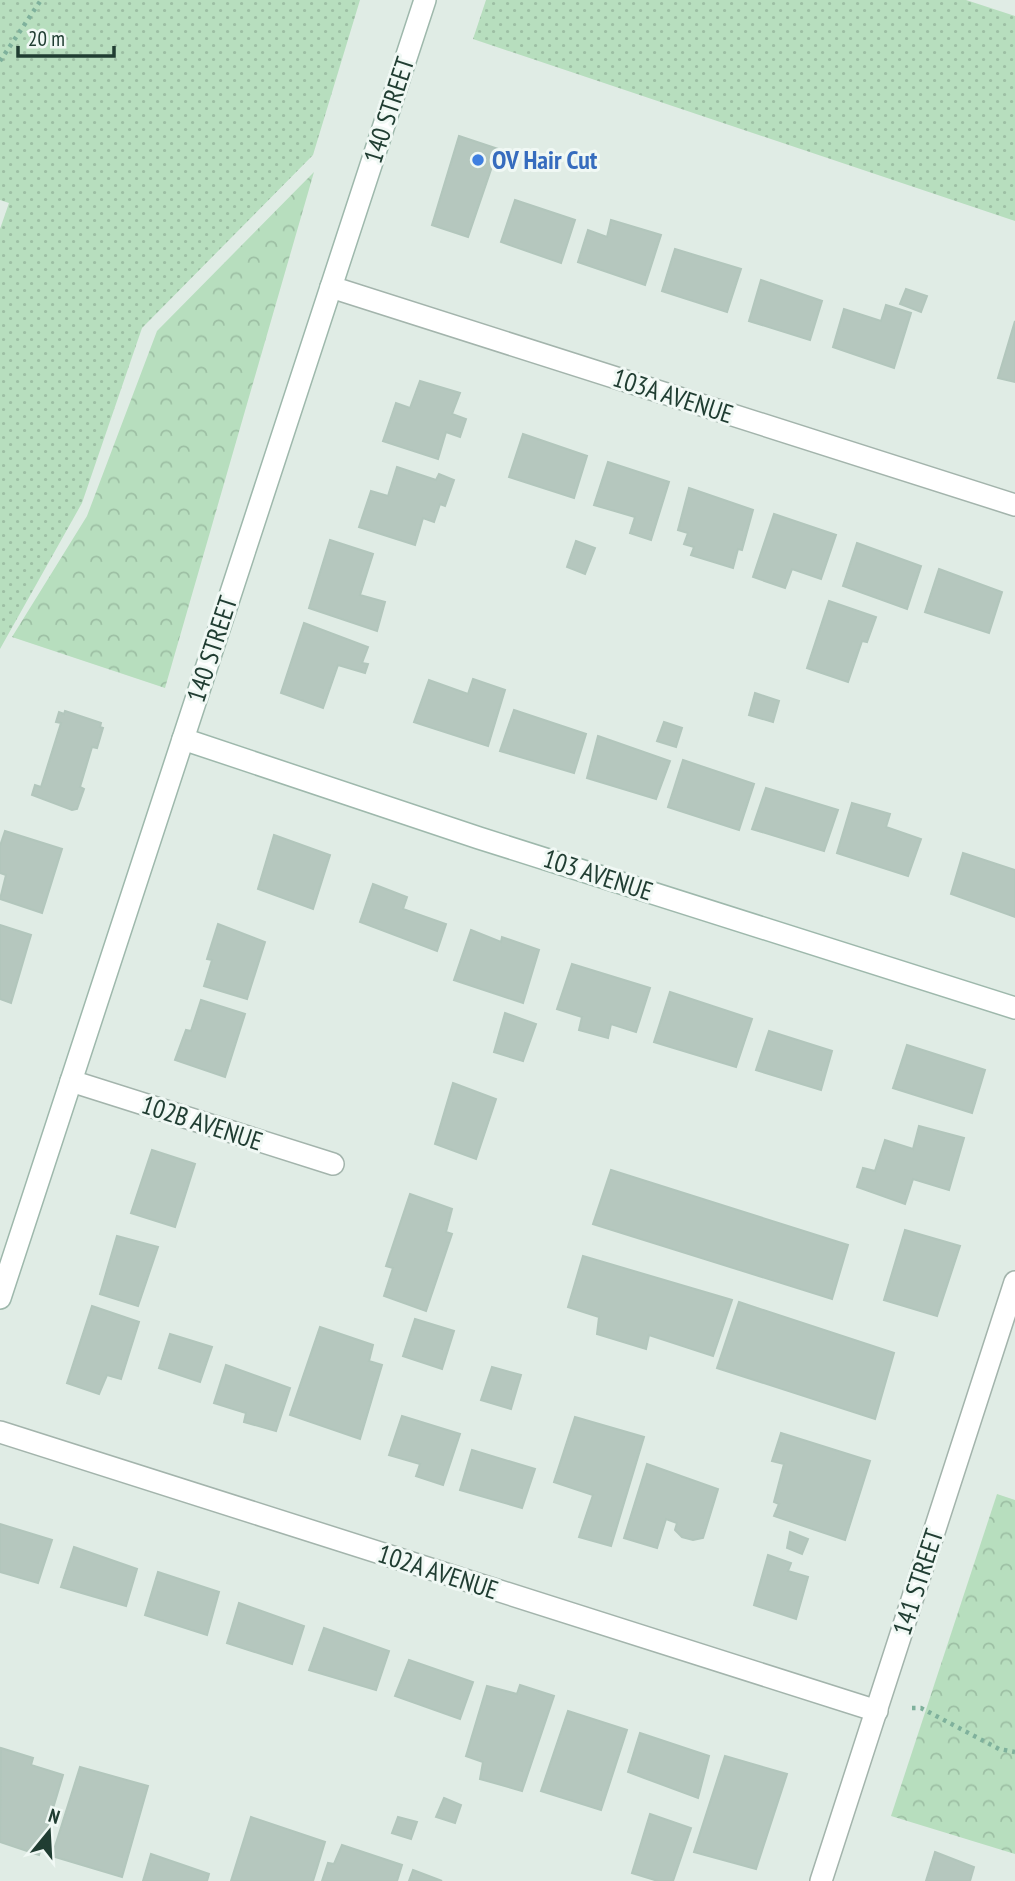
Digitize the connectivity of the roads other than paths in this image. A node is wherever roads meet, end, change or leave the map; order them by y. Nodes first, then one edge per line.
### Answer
1 (425, 0) edge
2 (331, 287) junction
3 (1015, 505) edge
4 (183, 739) junction
5 (1015, 1008) edge
6 (71, 1081) junction
7 (333, 1164) dead end
8 (1015, 1282) edge
9 (0, 1298) edge
10 (0, 1433) edge
11 (877, 1711) junction
12 (821, 1881) edge

1 - 2 street, 140 STREET
2 - 3 street, 103A AVENUE
2 - 4 street, 140 STREET
4 - 5 street, 103 AVENUE
4 - 6 street, 140 STREET
6 - 7 street, 102B AVENUE
6 - 9 street, 140 STREET
8 - 11 street, 141 STREET
10 - 11 street, 102A AVENUE
11 - 12 street, 141 STREET

